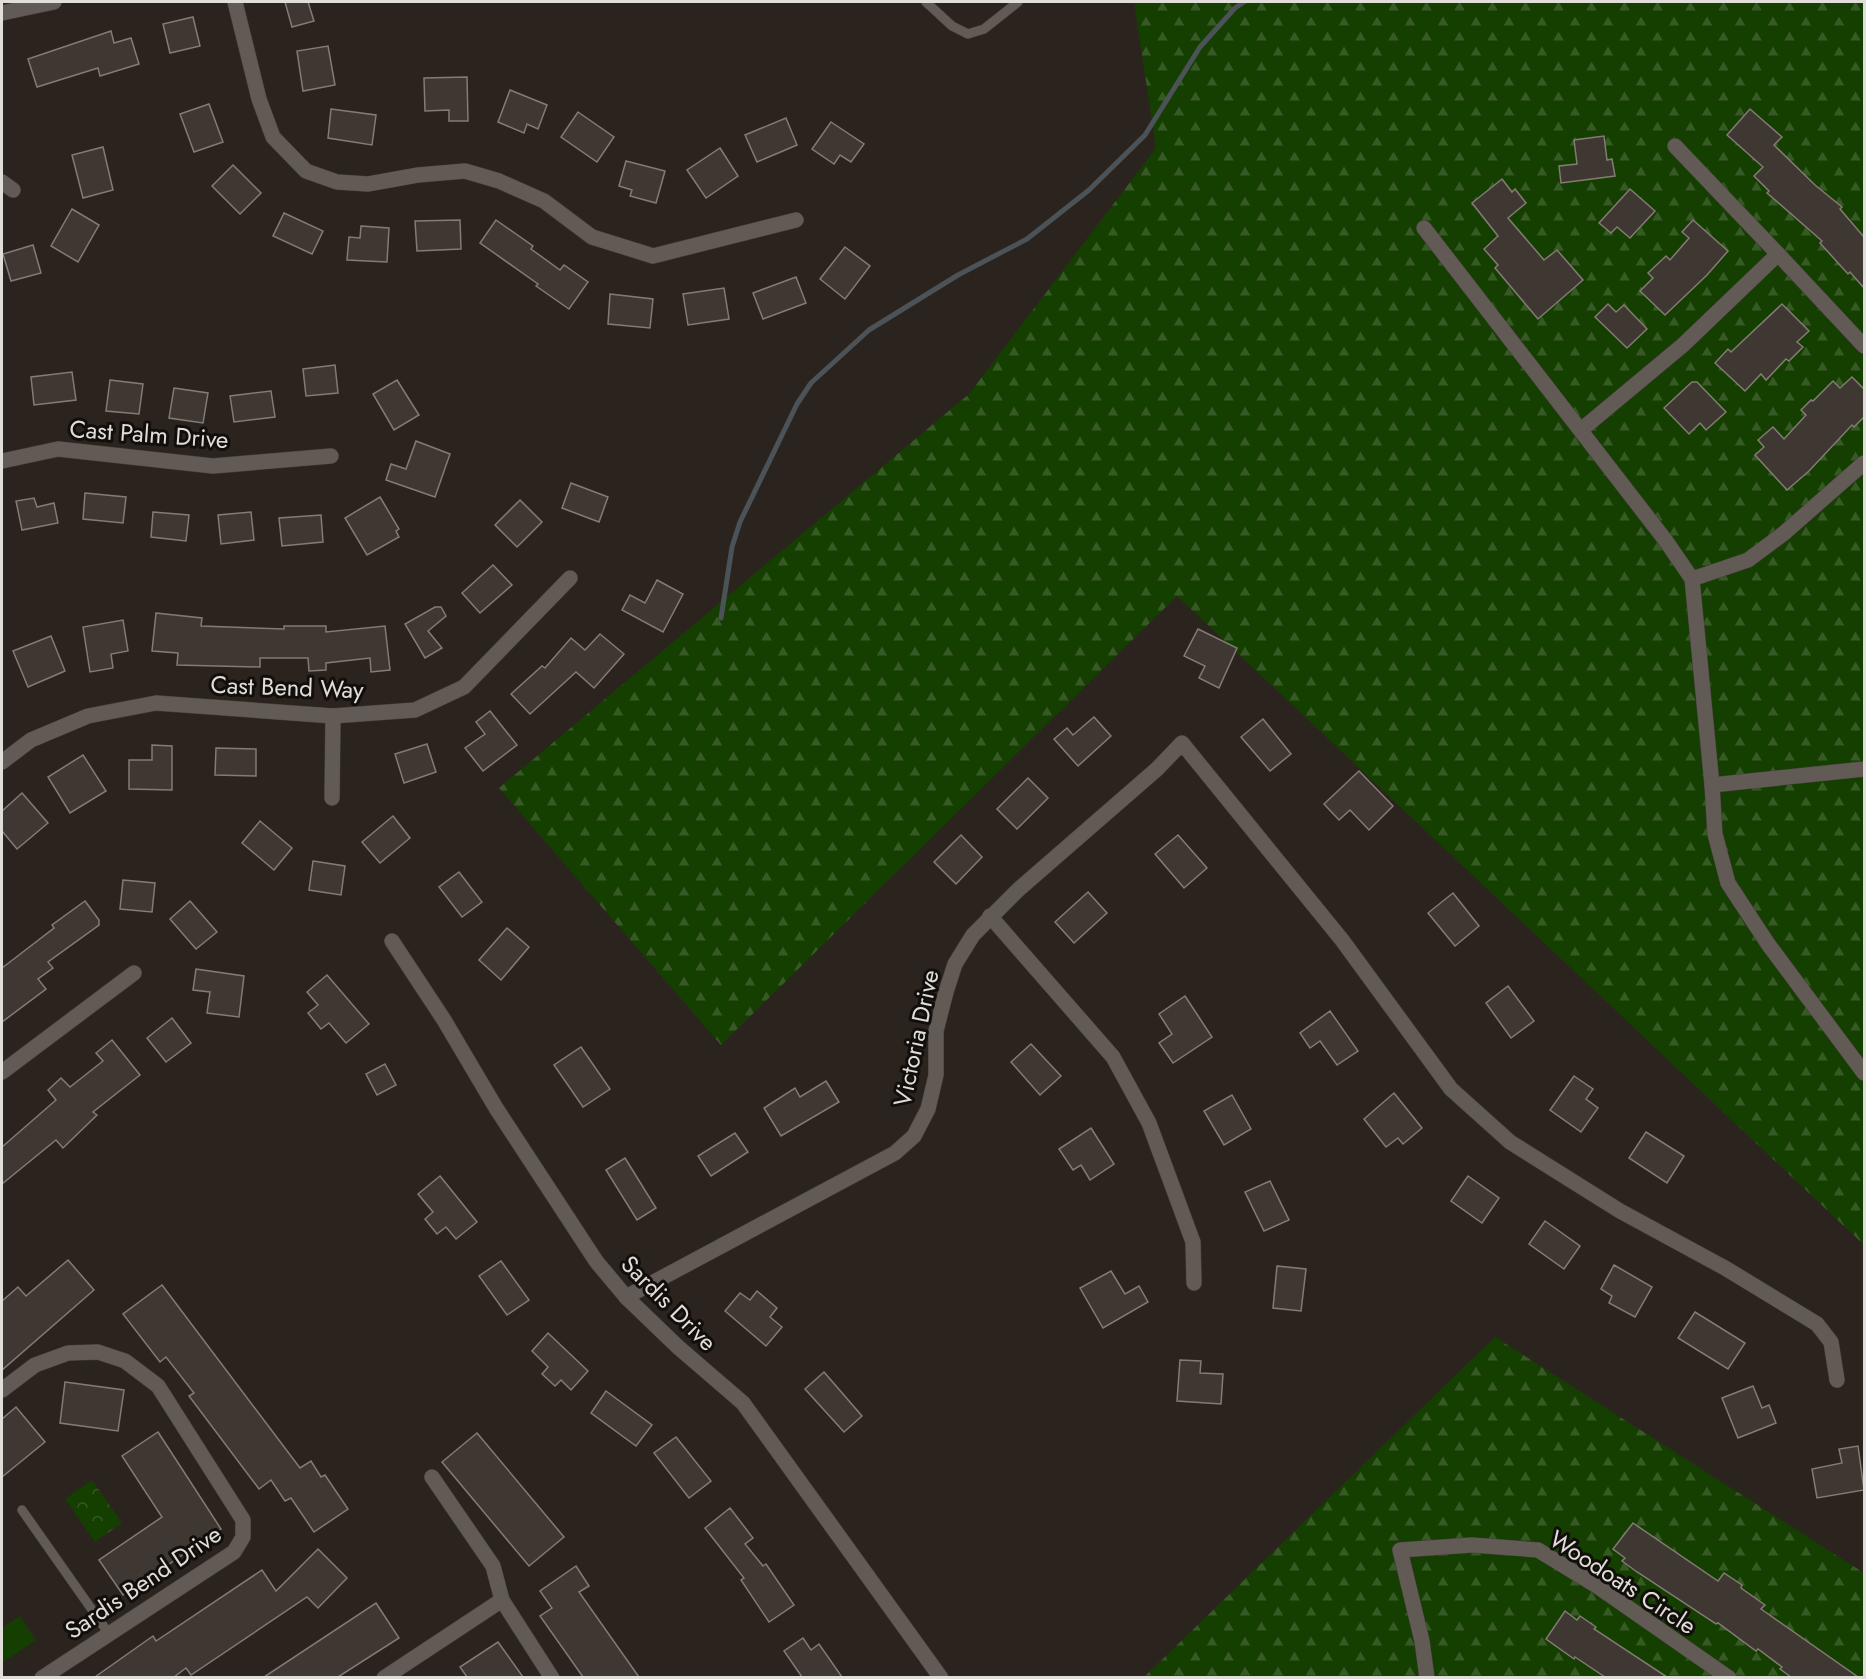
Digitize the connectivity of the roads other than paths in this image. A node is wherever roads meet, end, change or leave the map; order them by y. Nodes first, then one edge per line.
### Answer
1 (54, 2) edge
2 (235, 2) edge
3 (926, 2) edge
4 (1018, 2) edge
5 (2, 13) edge
6 (1675, 146) dead end
7 (796, 220) dead end
8 (1424, 228) dead end
9 (1778, 254) junction
10 (1864, 346) edge
11 (1581, 430) junction
12 (331, 456) dead end
13 (2, 461) edge
14 (1864, 463) edge
15 (570, 578) dead end
16 (1692, 579) junction
17 (333, 716) junction
18 (2, 762) edge
19 (1864, 769) edge
20 (1712, 785) junction
21 (332, 798) dead end
22 (990, 916) junction
23 (392, 941) dead end
24 (134, 973) dead end
25 (2, 1072) edge
26 (1864, 1073) edge
27 (1194, 1283) dead end
28 (626, 1298) junction
29 (1836, 1380) dead end
30 (2, 1390) edge
31 (432, 1477) dead end
32 (22, 1510) dead end
33 (502, 1600) junction
34 (109, 1634) junction
35 (42, 1677) edge
36 (384, 1677) edge
37 (552, 1677) edge
38 (941, 1677) edge
39 (1427, 1677) edge
40 (1729, 1677) edge

1 - 5 street
2 - 7 street
3 - 4 lane
6 - 9 street
8 - 11 street
9 - 10 street
9 - 11 street
11 - 16 street
12 - 13 street, Cast Palm Drive
14 - 16 street
15 - 17 street, Cast Bend Way
16 - 20 street
17 - 18 street, Cast Bend Way
17 - 21 street
19 - 20 street
20 - 26 street
22 - 27 street
22 - 28 street, Victoria Drive
22 - 29 street, Victoria Drive
23 - 28 street, Sardis Drive
24 - 25 street
28 - 38 street, Sardis Drive
30 - 34 street, Sardis Bend Drive
31 - 33 street
32 - 34 lane
33 - 36 street
33 - 37 street
34 - 35 street, Sardis Bend Drive
39 - 40 street, Woodoats Circle

